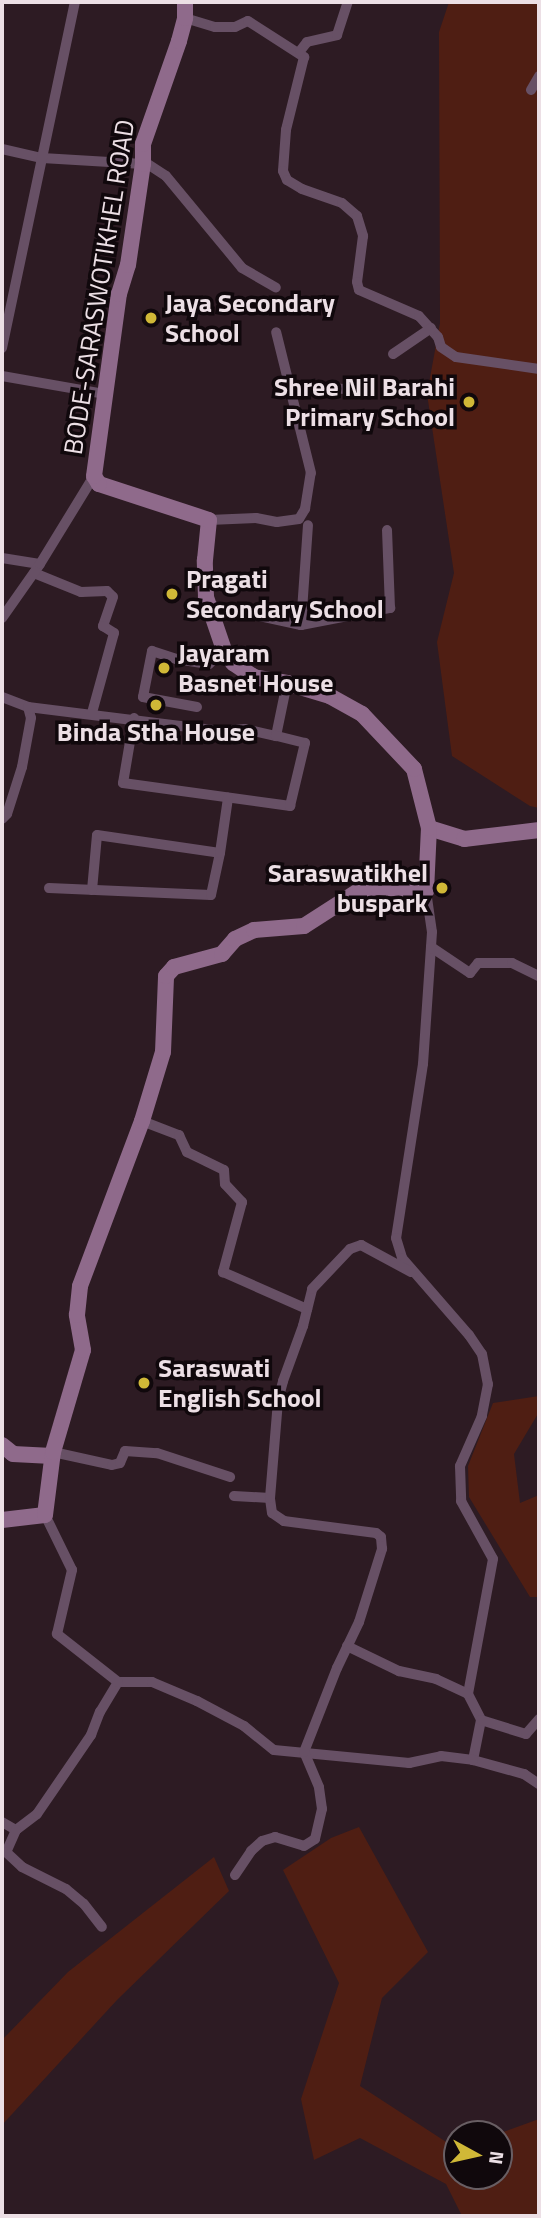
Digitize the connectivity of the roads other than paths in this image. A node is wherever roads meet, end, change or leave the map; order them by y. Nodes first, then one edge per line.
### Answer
1 (75, 2) edge
2 (348, 2) edge
3 (185, 10) edge
4 (300, 51) junction
5 (539, 76) edge
6 (531, 90) dead end
7 (2, 149) edge
8 (43, 158) junction
9 (143, 162) junction
10 (276, 288) dead end
11 (431, 328) junction
12 (276, 332) dead end
13 (2, 348) edge
14 (393, 354) dead end
15 (539, 369) edge
16 (2, 376) edge
17 (366, 390) dead end
18 (293, 391) junction
19 (105, 394) junction
20 (94, 476) junction
21 (209, 520) junction
22 (308, 525) dead end
23 (387, 530) dead end
24 (2, 558) edge
25 (37, 568) junction
26 (212, 606) dead end
27 (2, 618) edge
28 (301, 625) junction
29 (224, 650) junction
30 (287, 683) junction
31 (2, 697) edge
32 (143, 697) junction
33 (197, 706) dead end
34 (28, 707) junction
35 (92, 713) junction
36 (136, 718) junction
37 (276, 736) junction
38 (228, 798) junction
39 (2, 819) edge
40 (429, 828) junction
41 (539, 830) edge
42 (220, 853) junction
43 (49, 888) dead end
44 (92, 890) junction
45 (426, 891) junction
46 (431, 947) junction
47 (539, 976) edge
48 (142, 1121) junction
49 (414, 1272) junction
50 (307, 1309) junction
51 (2, 1445) edge
52 (53, 1454) junction
53 (230, 1477) dead end
54 (234, 1496) dead end
55 (270, 1498) junction
56 (45, 1515) junction
57 (2, 1520) edge
58 (347, 1646) junction
59 (118, 1682) junction
60 (468, 1694) junction
61 (539, 1719) edge
62 (481, 1720) junction
63 (304, 1752) junction
64 (473, 1760) junction
65 (539, 1784) edge
66 (2, 1822) edge
67 (16, 1830) junction
68 (234, 1875) dead end
69 (102, 1927) dead end

1 - 8 street
2 - 4 street
3 - 4 street
3 - 9 street, BODE-SARASWOTIKHEL ROAD
4 - 11 street
5 - 6 street
7 - 8 street
8 - 9 street
8 - 13 street
9 - 10 street
9 - 19 street, BODE-SARASWOTIKHEL ROAD
11 - 14 street
11 - 15 street
12 - 18 street
16 - 19 street
17 - 18 street
18 - 21 street
19 - 20 street, BODE-SARASWOTIKHEL ROAD
20 - 21 street, BODE-SARASWOTIKHEL ROAD
20 - 25 street
21 - 29 street
22 - 28 street
23 - 28 street
24 - 25 street
25 - 27 street
25 - 35 street
26 - 28 street
29 - 30 street
29 - 32 street
30 - 37 street
30 - 40 street
31 - 34 street
32 - 33 street
32 - 36 street
34 - 35 street
34 - 39 street
35 - 36 street
36 - 37 street
36 - 38 street
37 - 38 street
38 - 42 street
40 - 41 street
40 - 45 street
42 - 44 street
42 - 44 street
43 - 44 street
45 - 46 street
45 - 48 street
46 - 47 street
46 - 49 street
48 - 50 street
48 - 52 street
49 - 50 street
49 - 60 street
50 - 55 street
51 - 52 street
52 - 53 street
52 - 56 street
54 - 55 street
55 - 58 street
56 - 57 street
56 - 59 street
58 - 60 street
58 - 63 street
59 - 63 street
59 - 67 street
60 - 62 street
61 - 62 street
62 - 64 street
63 - 64 street
63 - 68 street
64 - 65 street
66 - 67 street
67 - 69 street

